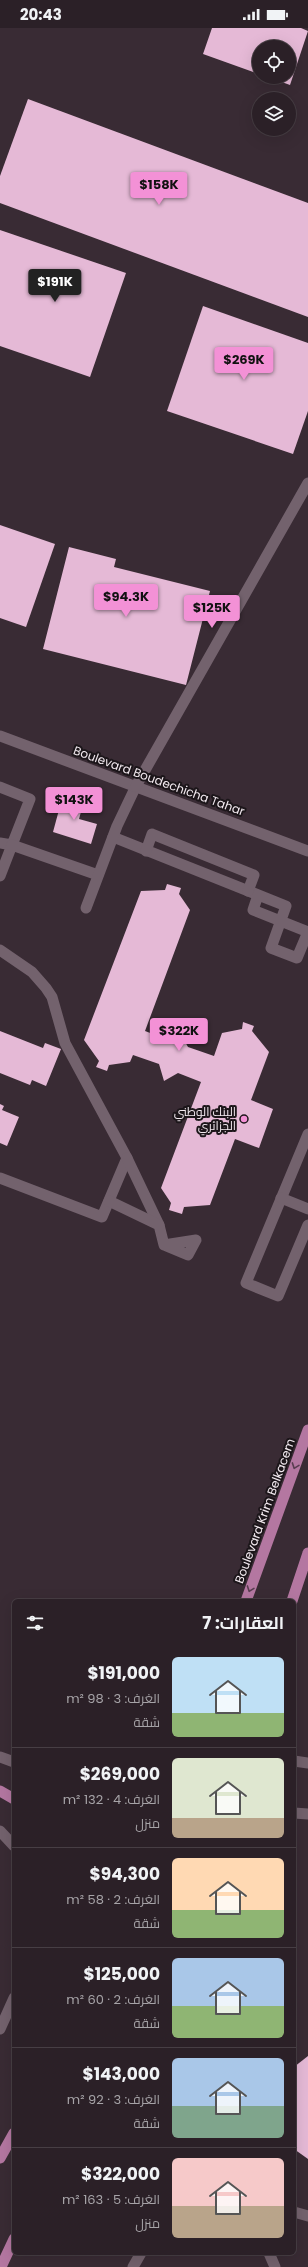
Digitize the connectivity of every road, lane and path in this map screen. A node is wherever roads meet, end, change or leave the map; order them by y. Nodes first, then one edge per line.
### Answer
1 (308, 483) edge
2 (0, 736) edge
3 (136, 786) junction
4 (0, 787) edge
5 (113, 837) junction
6 (0, 843) edge
7 (12, 845) junction
8 (146, 851) junction
9 (308, 851) edge
10 (1, 869) edge
11 (98, 875) junction
12 (253, 893) junction
13 (86, 908) dead end
14 (0, 950) edge
15 (308, 1134) edge
16 (127, 1158) junction
17 (0, 1178) edge
18 (281, 1198) junction
19 (109, 1201) junction
20 (308, 1209) edge
21 (159, 1225) junction
22 (308, 1225) edge
23 (164, 1245) dead end
24 (308, 1430) edge
25 (308, 1553) edge
26 (247, 1599) edge
27 (293, 1599) edge
28 (0, 1757) edge
29 (12, 1761) edge
30 (296, 1761) edge
31 (308, 1763) edge
32 (0, 1791) edge
33 (12, 1794) edge
34 (12, 1798) edge
35 (296, 1813) edge
36 (308, 1814) edge
37 (0, 1831) edge
38 (12, 1844) edge
39 (12, 2002) edge
40 (0, 2029) edge
41 (12, 2137) edge
42 (0, 2158) edge
43 (296, 2213) edge
44 (308, 2216) edge
45 (12, 2243) edge
46 (140, 2255) edge
47 (270, 2255) edge
48 (1, 2267) edge
49 (133, 2267) edge
50 (275, 2267) edge

1 - 3 street
2 - 3 street, Boulevard Boudechicha Tahar
3 - 5 street
3 - 9 street, Boulevard Boudechicha Tahar
4 - 7 street
5 - 8 street
5 - 11 street
6 - 7 street
7 - 10 street
7 - 11 street
8 - 12 street
8 - 12 street
11 - 13 street
12 - 12 street
14 - 16 street
15 - 18 street
16 - 19 street
16 - 21 street
17 - 19 street
18 - 20 street
18 - 22 street
19 - 21 street
21 - 23 street
24 -> 26 main road, Boulevard Krim Belkacem
25 - 27 main road
28 - 29 street
30 - 31 street
32 - 33 street
32 - 34 main road
35 - 36 street
37 - 38 street
39 - 40 street
41 - 42 main road
43 - 44 street
45 - 48 main road
46 - 49 street
47 - 50 street

